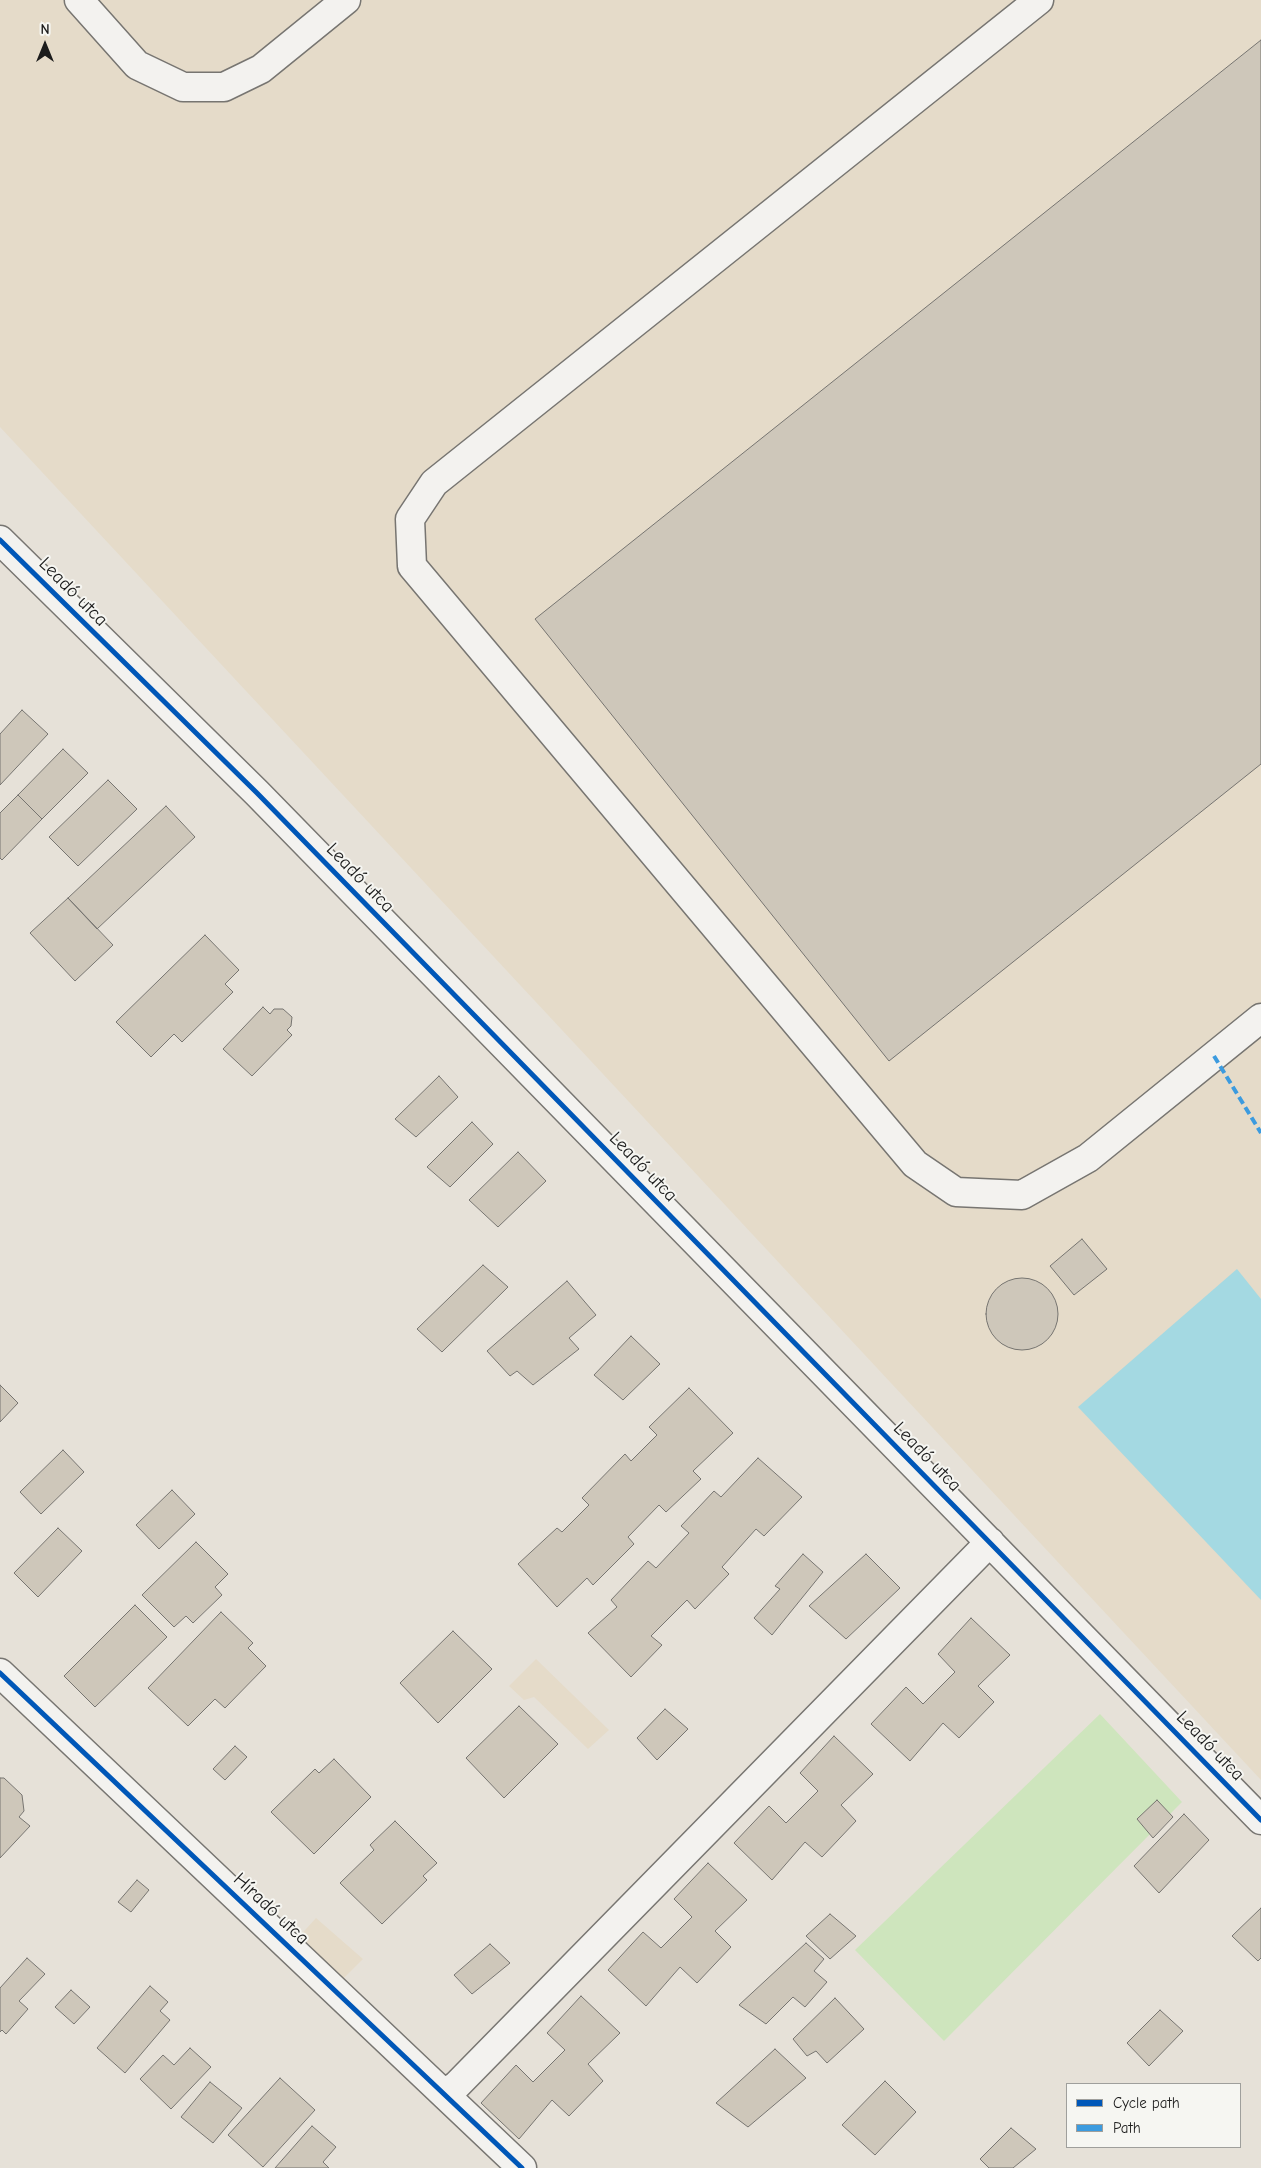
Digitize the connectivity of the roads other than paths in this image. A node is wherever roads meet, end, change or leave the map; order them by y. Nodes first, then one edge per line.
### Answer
1 (79, 0) edge
2 (346, 0) edge
3 (1039, 0) edge
4 (0, 540) edge
5 (1261, 1018) edge
6 (990, 1542) junction
7 (0, 1672) edge
8 (1261, 1820) edge
9 (444, 2093) junction
10 (522, 2168) edge

1 - 2 street
3 - 5 street
4 - 6 street, Leadó utca
6 - 8 street, Leadó utca
6 - 9 street
7 - 9 street, Híradó utca
9 - 10 street, Híradó utca

